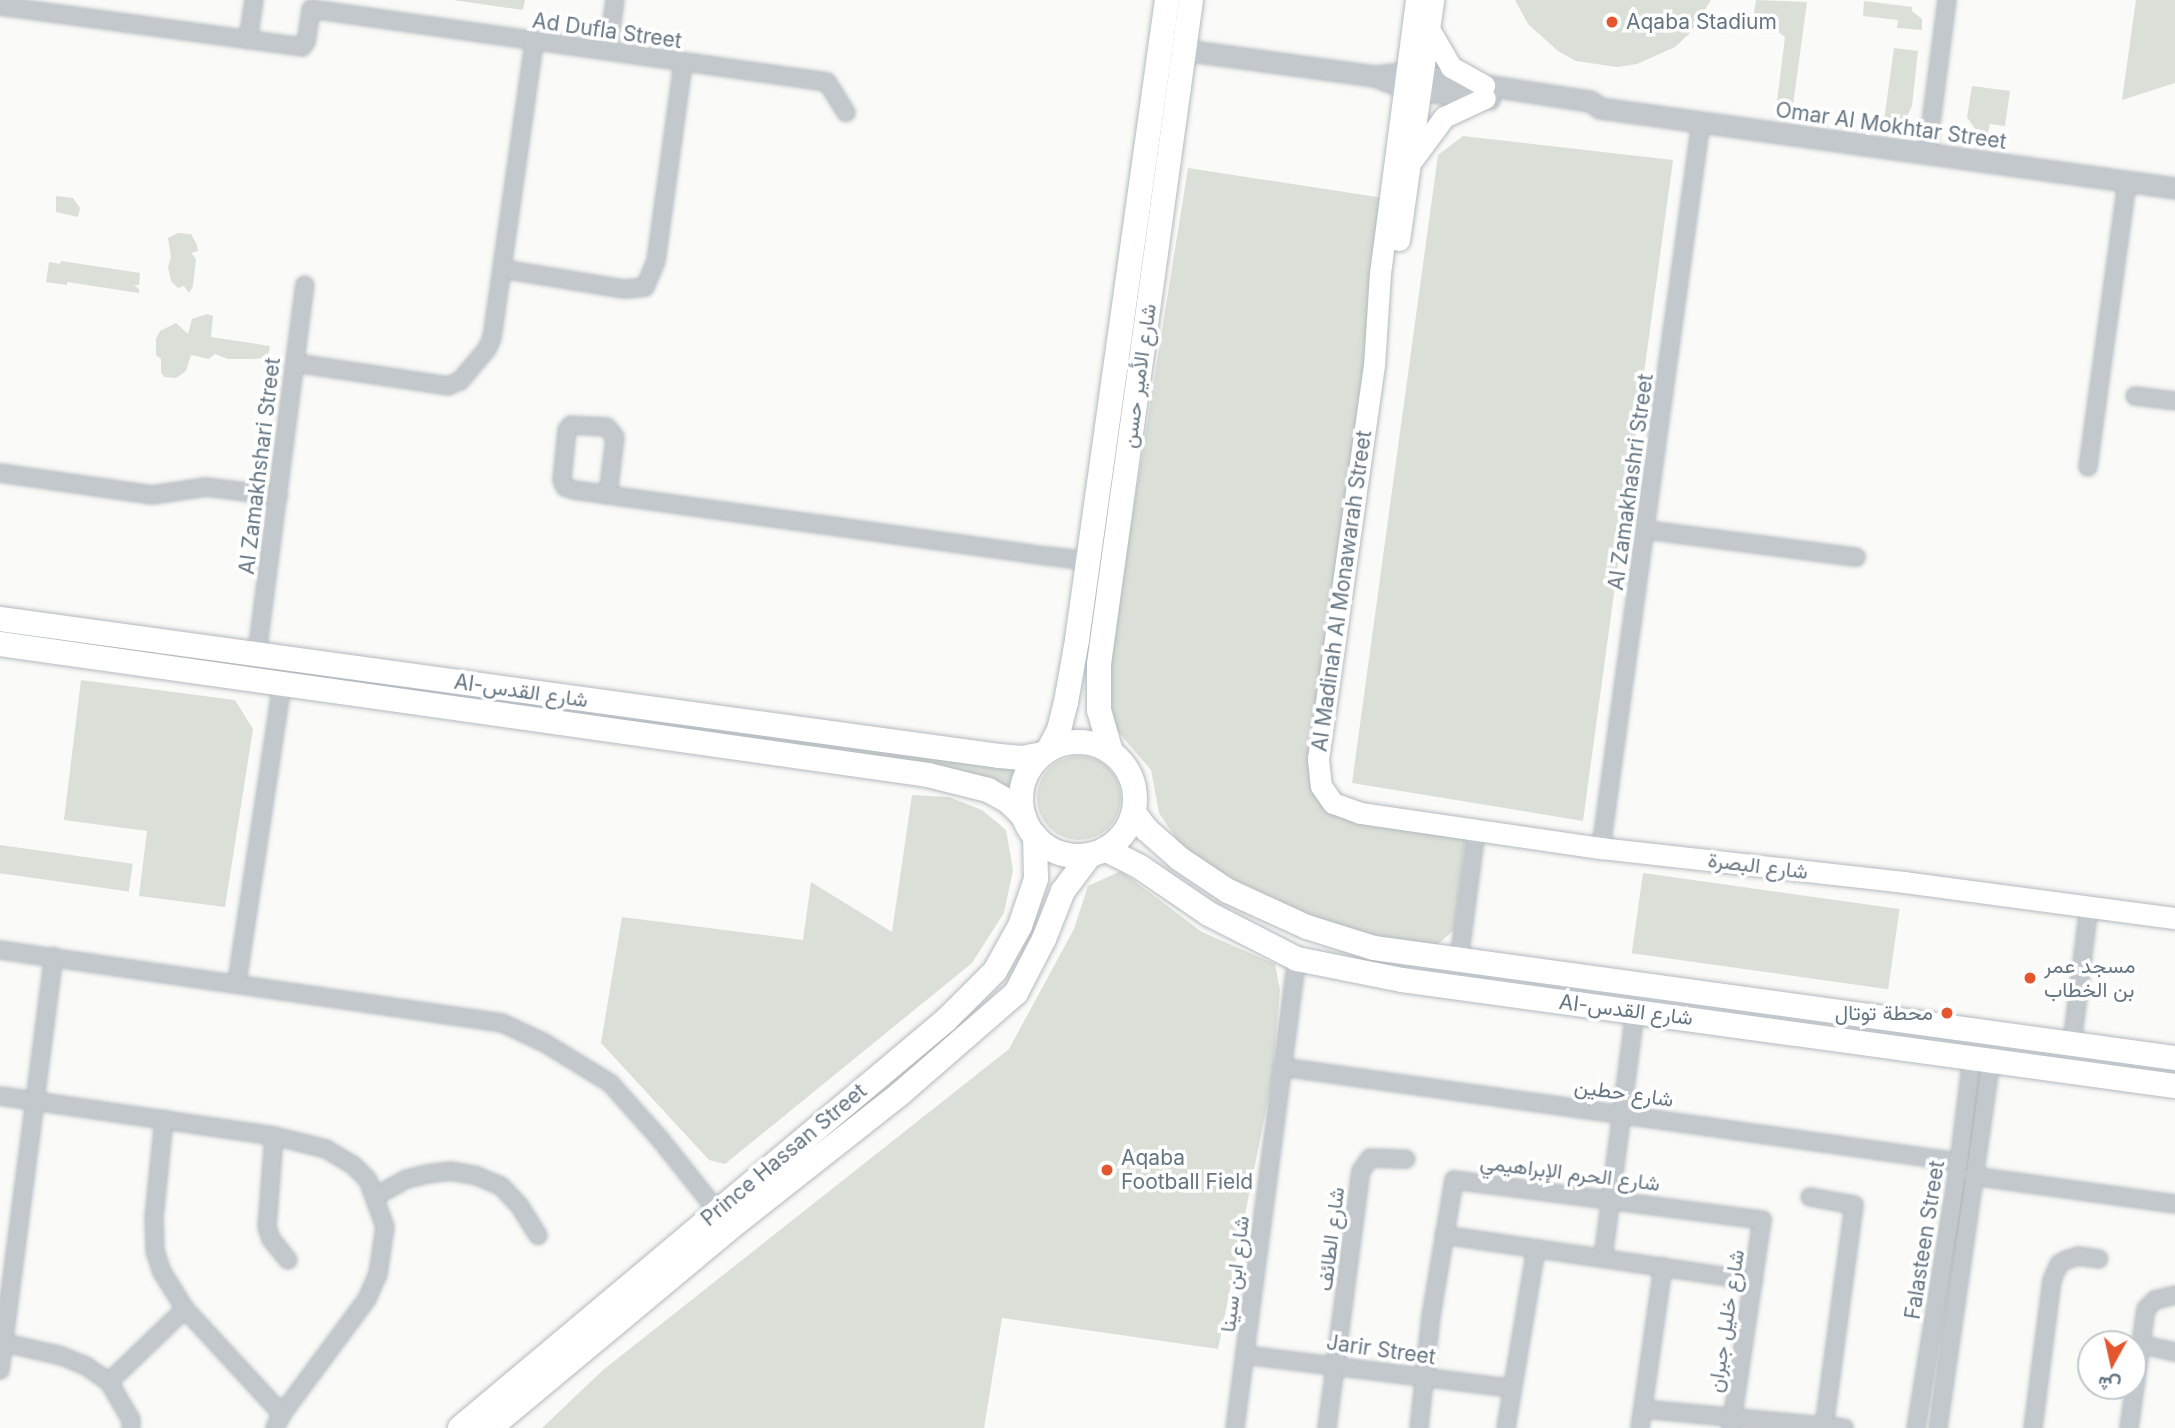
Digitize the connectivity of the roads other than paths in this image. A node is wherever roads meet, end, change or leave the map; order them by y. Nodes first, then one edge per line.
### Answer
1 (254, 0) edge
2 (615, 0) edge
3 (1167, 0) edge
4 (1191, 0) edge
5 (1416, 0) edge
6 (1433, 0) edge
7 (1947, 0) edge
8 (312, 5) edge
9 (0, 6) edge
10 (77, 8) edge
11 (1429, 29) junction
12 (248, 40) junction
13 (534, 42) junction
14 (1184, 50) junction
15 (608, 51) junction
16 (682, 63) junction
17 (1414, 82) junction
18 (1484, 92) junction
19 (846, 113) dead end
20 (1702, 122) junction
21 (1927, 154) junction
22 (1410, 163) junction
23 (2127, 182) junction
24 (2175, 188) edge
25 (1135, 216) junction
26 (1160, 218) junction
27 (502, 269) junction
28 (305, 285) dead end
29 (295, 363) junction
30 (1374, 365) junction
31 (2135, 396) dead end
32 (2175, 401) edge
33 (2088, 467) dead end
34 (0, 473) edge
35 (608, 495) junction
36 (278, 496) junction
37 (1647, 530) junction
38 (1856, 556) dead end
39 (1089, 561) junction
40 (0, 619) edge
41 (0, 644) edge
42 (92, 645) junction
43 (123, 649) junction
44 (257, 653) junction
45 (282, 684) junction
46 (589, 701) junction
47 (585, 727) junction
48 (1046, 752) junction
49 (1111, 752) junction
50 (1341, 808) joint
51 (1134, 813) junction
52 (1030, 826) junction
53 (1476, 830) junction
54 (1601, 848) junction
55 (1097, 852) junction
56 (2089, 908) junction
57 (2174, 913) edge
58 (0, 950) edge
59 (54, 957) junction
60 (1297, 959) junction
61 (1459, 960) junction
62 (237, 982) junction
63 (1771, 1003) junction
64 (1802, 1007) junction
65 (1635, 1012) junction
66 (1764, 1028) junction
67 (1803, 1035) junction
68 (2072, 1043) junction
69 (2150, 1054) junction
70 (2175, 1058) edge
71 (1981, 1059) junction
72 (1282, 1067) junction
73 (2175, 1069) edge
74 (2146, 1082) junction
75 (2175, 1084) edge
76 (0, 1096) edge
77 (37, 1100) junction
78 (1622, 1114) junction
79 (164, 1119) junction
80 (274, 1136) junction
81 (1406, 1159) dead end
82 (1959, 1162) junction
83 (1973, 1176) junction
84 (376, 1196) junction
85 (1810, 1198) dead end
86 (1611, 1199) junction
87 (2175, 1204) edge
88 (723, 1219) junction
89 (1762, 1220) joint
90 (1444, 1235) junction
91 (538, 1236) dead end
92 (1536, 1249) junction
93 (1603, 1258) junction
94 (2099, 1259) dead end
95 (288, 1260) dead end
96 (1663, 1267) junction
97 (1754, 1281) junction
98 (2175, 1295) edge
99 (185, 1309) junction
100 (2143, 1330) edge
101 (5, 1343) junction
102 (2147, 1346) edge
103 (2175, 1352) edge
104 (1245, 1355) junction
105 (1337, 1365) junction
106 (0, 1370) edge
107 (1424, 1378) junction
108 (109, 1382) junction
109 (1511, 1388) junction
110 (2133, 1400) edge
111 (1643, 1409) junction
112 (1732, 1423) edge
113 (278, 1424) edge
114 (1825, 1426) edge
115 (131, 1428) edge
116 (460, 1428) edge
117 (491, 1428) edge
118 (1235, 1428) edge
119 (1327, 1428) edge
120 (1419, 1428) edge
121 (1506, 1428) edge
122 (1640, 1428) edge
123 (1844, 1428) edge
124 (1916, 1428) edge
125 (1938, 1428) edge
126 (2033, 1428) edge
127 (2129, 1428) edge

1 - 12 street
2 - 15 street
3 - 25 main road, شارع الأمير حسن
4 - 14 main road, شارع الأمير حسن
5 - 17 main road
6 - 11 main road
7 - 21 street
8 - 12 street, Ad Dufla Street
8 - 13 street, Ad Dufla Street
9 - 10 street, Ad Dufla Street
10 - 12 street, Ad Dufla Street
11 - 17 main road
11 - 18 main road
13 - 15 street, Ad Dufla Street
13 - 27 street
14 - 17 street, Omar Al Mokhtar Street
14 - 26 main road, شارع الأمير حسن
15 - 16 street, Ad Dufla Street
16 - 19 street, Ad Dufla Street
16 - 27 street
17 - 18 street, Omar Al Mokhtar Street
17 - 22 main road
17 - 30 main road
18 - 20 street, Omar Al Mokhtar Street
18 - 22 main road
20 - 21 street, Omar Al Mokhtar Street
20 - 37 street, Al Zamakhashri Street
21 - 23 street, Omar Al Mokhtar Street
22 - 30 main road
23 - 24 street, Omar Al Mokhtar Street
23 - 33 street
25 - 26 main road
25 - 39 main road, شارع الأمير حسن
26 - 49 main road, شارع الأمير حسن
27 - 29 street
28 - 29 street, Al Zamakhshari Street
29 - 36 street, Al Zamakhshari Street
30 - 50 main road, Al Madinah Al Monawarah Street
31 - 32 street
34 - 36 street
35 - 35 street
35 - 39 street
36 - 44 street, Al Zamakhshari Street
37 - 38 street
37 - 54 street, Al Zamakhashri Street
39 - 48 main road, شارع الأمير حسن
40 - 42 main road, Al-شارع القدس
41 - 42 main road, Al-شارع القدس
42 - 43 main road, Al-شارع القدس
43 - 44 main road, Al-شارع القدس
43 - 45 main road, Al-شارع القدس
44 - 46 main road, Al-شارع القدس
45 - 47 main road, Al-شارع القدس
45 - 62 street
46 - 47 main road
46 - 48 main road, Al-شارع القدس
47 - 52 main road, Al-شارع القدس
48 - 49 main road
48 - 52 main road
49 - 51 main road
50 - 53 main road, شارع البصرة
51 - 55 main road
51 - 61 main road, Al-شارع القدس
52 - 55 main road
52 - 88 main road, Prince Hassan Street
53 - 54 main road, شارع البصرة
53 - 61 street
54 - 56 main road, شارع البصرة
55 - 60 main road, Al-شارع القدس
55 - 88 main road, Prince Hassan Street
56 - 57 main road, شارع البصرة
56 - 68 street
58 - 59 street
59 - 62 street
59 - 77 street
60 - 65 main road, Al-شارع القدس
60 - 72 street, شارع ابن سينا
61 - 63 main road, Al-شارع القدس
62 - 88 street
63 - 64 main road, Al-شارع القدس
63 - 66 main road
64 - 67 main road
64 - 68 main road, Al-شارع القدس
65 - 66 main road, Al-شارع القدس
65 - 78 street
66 - 67 main road, Al-شارع القدس
67 - 71 main road, Al-شارع القدس
68 - 69 main road, Al-شارع القدس
69 - 70 main road, Al-شارع القدس
69 - 74 main road
71 - 74 main road, Al-شارع القدس
71 - 82 street, Falasteen Street
71 - 83 street, Falasteen Street
72 - 78 street, شارع حطين
72 - 104 street, شارع ابن سينا
73 - 75 main road
74 - 75 main road, Al-شارع القدس
76 - 77 street
77 - 79 street
77 - 101 street
78 - 82 street, شارع حطين
78 - 86 street
79 - 80 street
79 - 99 street
80 - 84 street
80 - 95 street
81 - 105 street, شارع الطائف
82 - 124 street, Falasteen Street
83 - 87 street
83 - 125 street, Falasteen Street
84 - 91 street
84 - 113 street
85 - 114 street
86 - 89 street, شارع الحرم الإبراهيمي
86 - 90 street, شارع الحرم الإبراهيمي
86 - 93 street
88 - 116 main road, Prince Hassan Street
88 - 117 main road, Prince Hassan Street
89 - 97 street, شارع خليل جبران
90 - 92 street
90 - 107 street, شارع الحرم الإبراهيمي
92 - 93 street
92 - 109 street
93 - 96 street
94 - 126 street
96 - 97 street
96 - 111 street
97 - 112 street, شارع خليل جبران
98 - 100 street
99 - 108 street
99 - 113 street
101 - 106 street
101 - 108 street
102 - 103 street
104 - 105 street, Jarir Street
104 - 118 street, شارع ابن سينا
105 - 107 street, Jarir Street
105 - 119 street
107 - 109 street, Jarir Street
107 - 120 street, شارع الحرم الإبراهيمي
108 - 115 street
109 - 121 street
110 - 127 street
111 - 112 street
111 - 122 street
112 - 114 street
114 - 123 street

